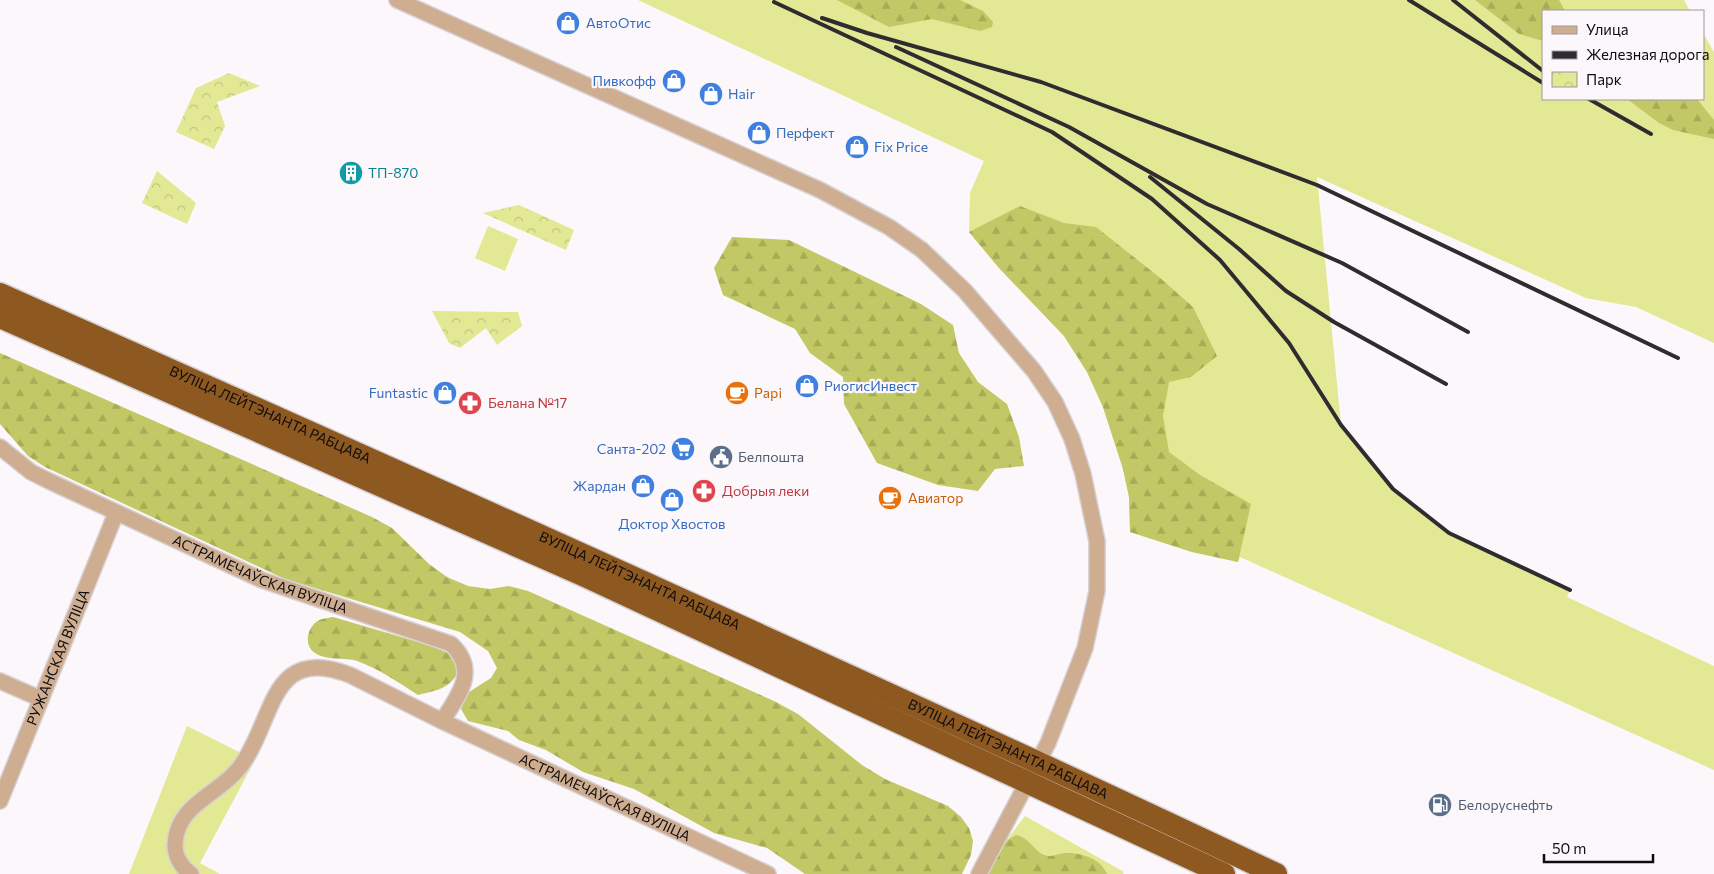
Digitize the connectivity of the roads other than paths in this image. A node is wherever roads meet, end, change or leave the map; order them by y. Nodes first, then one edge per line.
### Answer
1 (397, 0) edge
2 (0, 294) edge
3 (0, 317) edge
4 (0, 447) edge
5 (116, 513) junction
6 (0, 681) edge
7 (41, 699) junction
8 (442, 721) junction
9 (1033, 773) junction
10 (0, 801) edge
11 (191, 874) edge
12 (768, 874) edge
13 (979, 874) edge
14 (1224, 874) edge
15 (1276, 874) edge

1 - 9 street
2 - 9 highway, ВУЛІЦА ЛЕЙТЭНАНТА РАБЦАВА
3 - 9 highway, ВУЛІЦА ЛЕЙТЭНАНТА РАБЦАВА
4 - 5 street, АСТРАМЕЧАЎСКАЯ ВУЛІЦА
5 - 7 street, РУЖАНСКАЯ ВУЛІЦА
5 - 8 street, АСТРАМЕЧАЎСКАЯ ВУЛІЦА
6 - 7 street
7 - 10 street, РУЖАНСКАЯ ВУЛІЦА
8 - 11 street, АСТРАМЕЧАЎСКАЯ ВУЛІЦА
8 - 12 street, АСТРАМЕЧАЎСКАЯ ВУЛІЦА
9 - 13 street
9 - 14 highway, ВУЛІЦА ЛЕЙТЭНАНТА РАБЦАВА
9 - 15 highway, ВУЛІЦА ЛЕЙТЭНАНТА РАБЦАВА

